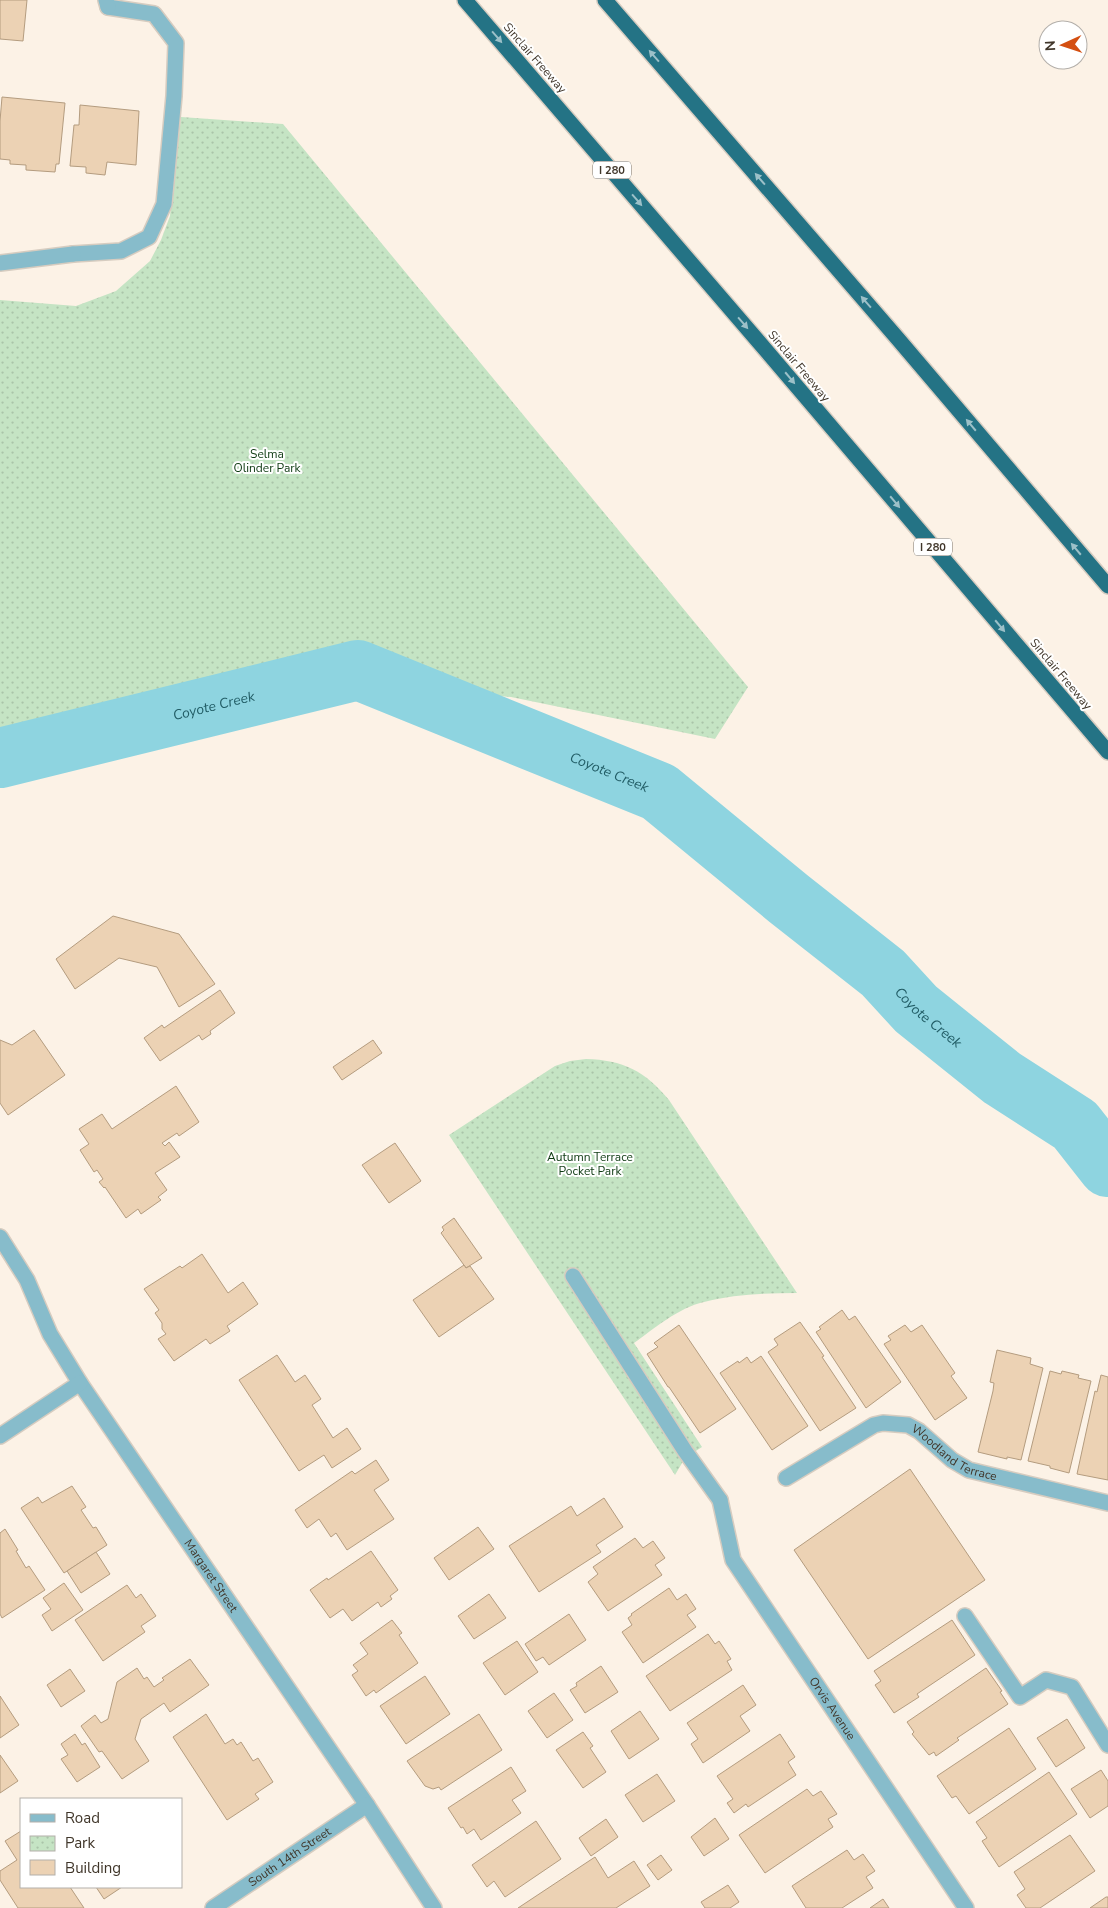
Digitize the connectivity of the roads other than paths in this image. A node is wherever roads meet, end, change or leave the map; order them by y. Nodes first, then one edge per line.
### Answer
1 (465, 0) edge
2 (605, 0) edge
3 (107, 4) edge
4 (0, 263) edge
5 (1108, 586) edge
6 (1108, 752) edge
7 (0, 1237) edge
8 (573, 1276) dead end
9 (80, 1382) junction
10 (0, 1436) edge
11 (786, 1478) dead end
12 (1108, 1503) edge
13 (965, 1616) dead end
14 (1108, 1745) edge
15 (367, 1804) junction
16 (213, 1908) edge
17 (434, 1908) edge
18 (966, 1908) edge

1 -> 6 highway, Sinclair Freeway / I 280
5 -> 2 highway
3 - 4 street
7 - 9 street, Margaret Street
8 - 18 street, Orvis Avenue
9 - 10 street
9 - 15 street, Margaret Street
11 - 12 street, Woodland Terrace
13 - 14 street
15 - 16 street, South 14th Street
15 - 17 street, Margaret Street

